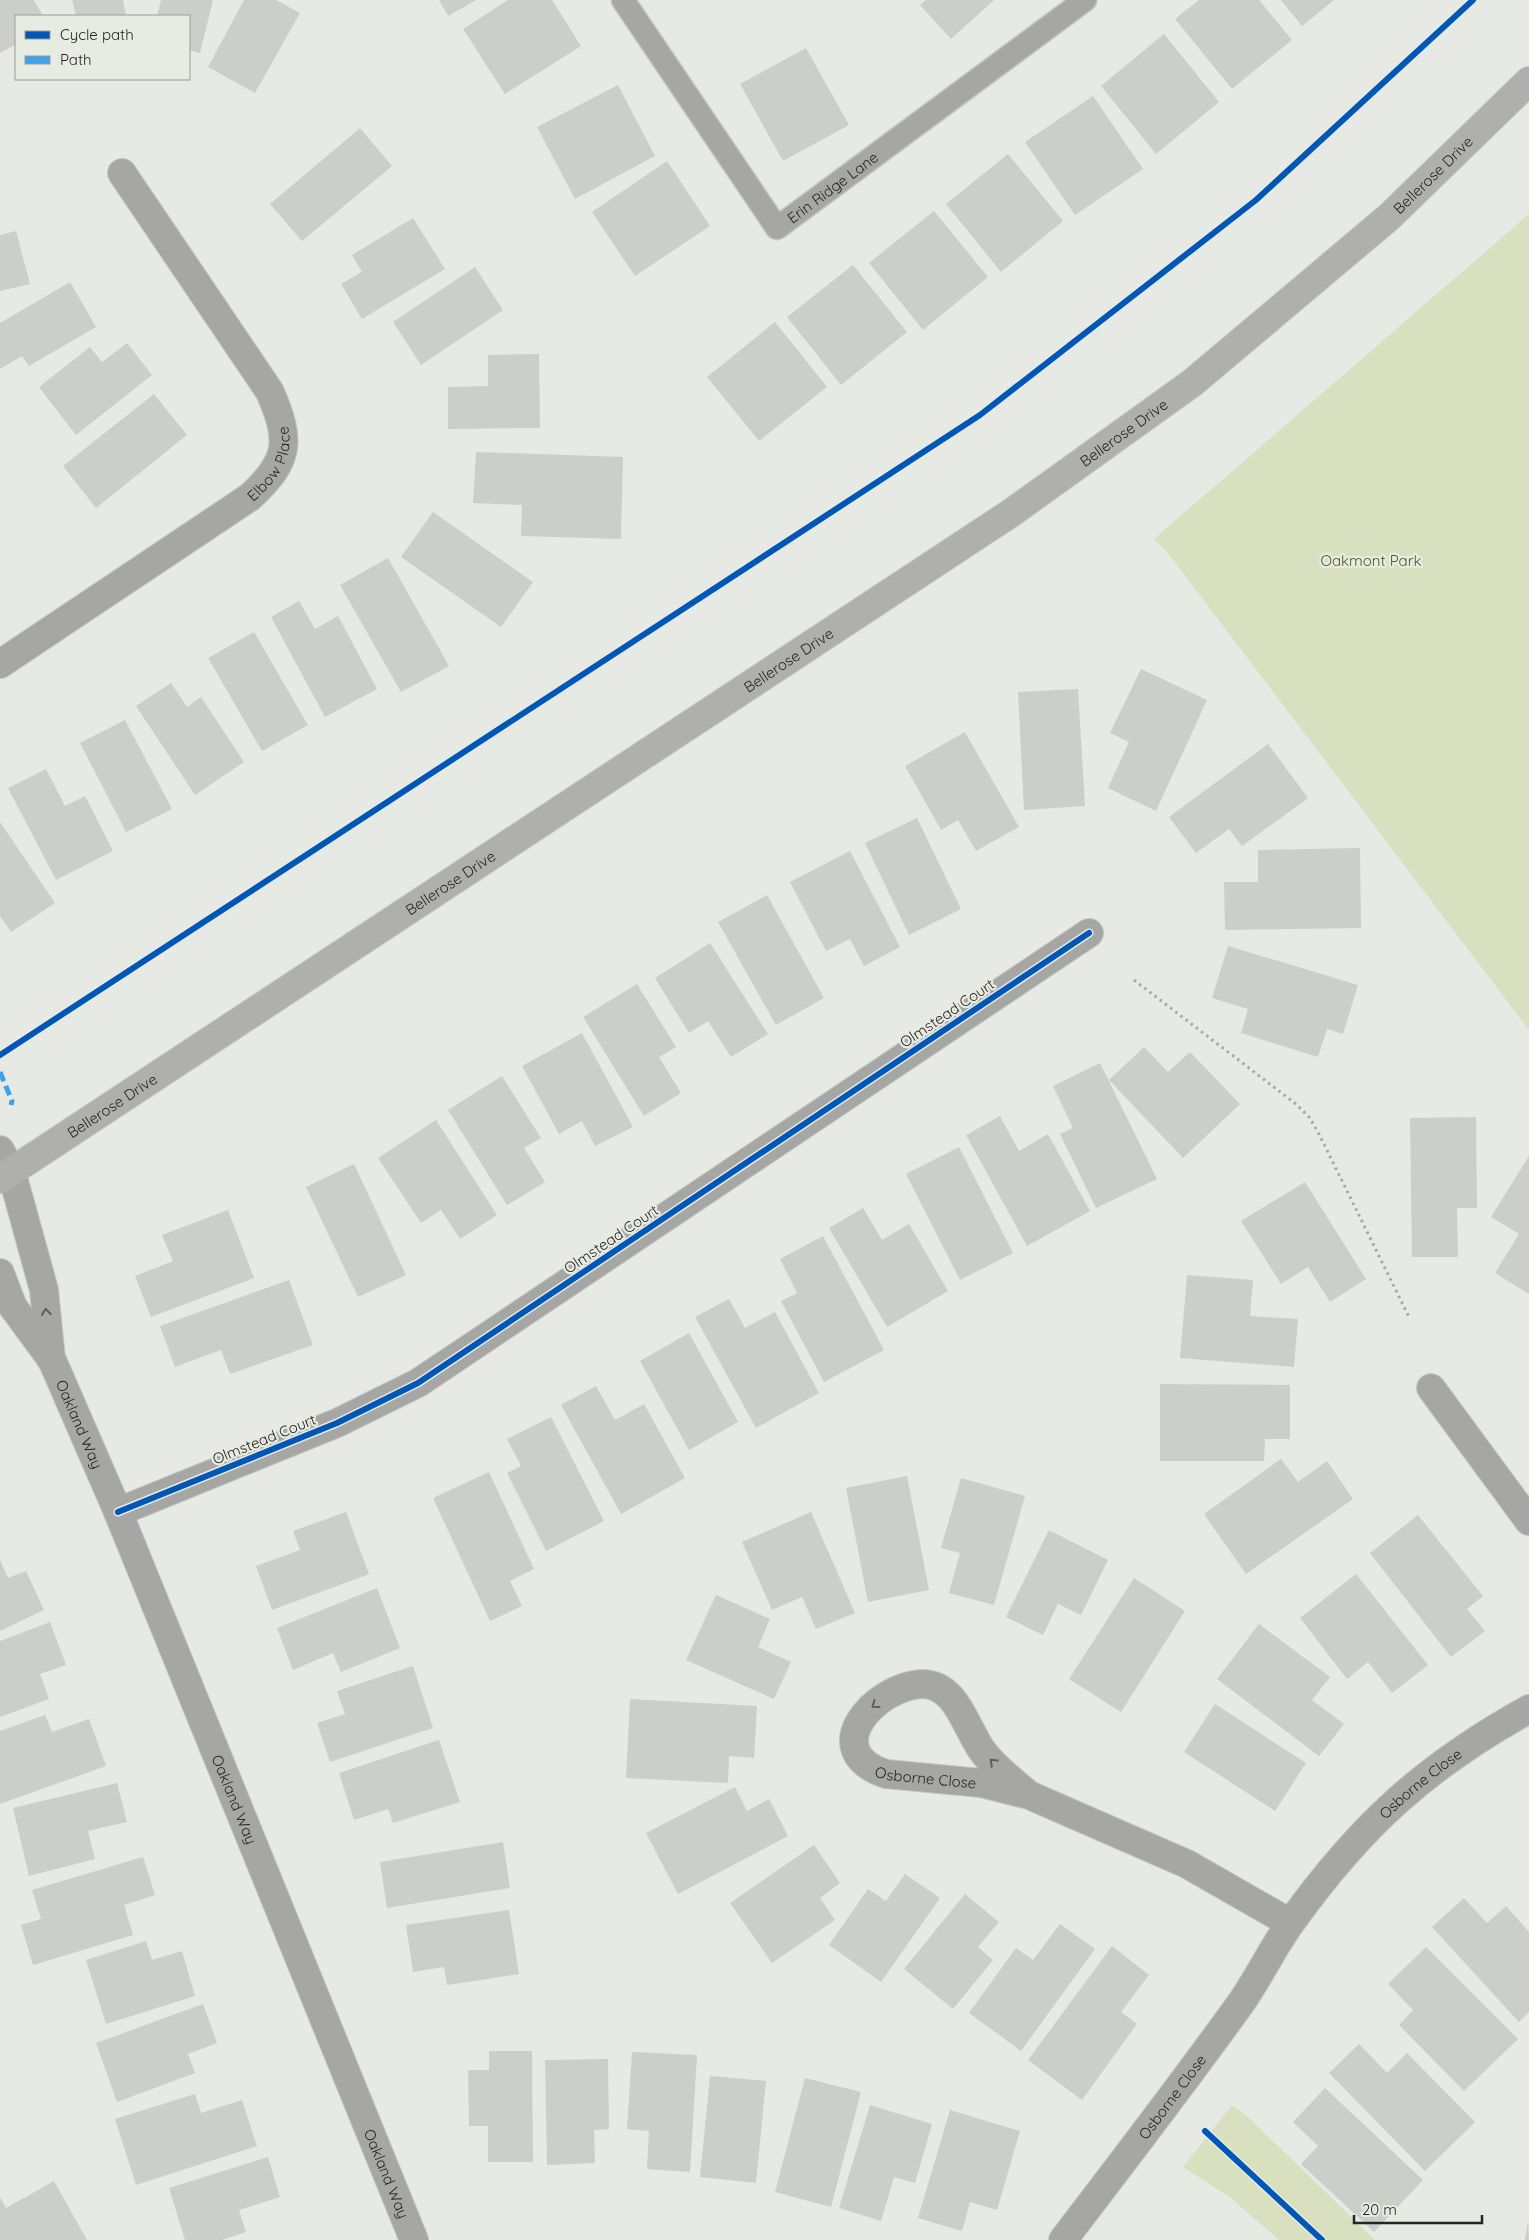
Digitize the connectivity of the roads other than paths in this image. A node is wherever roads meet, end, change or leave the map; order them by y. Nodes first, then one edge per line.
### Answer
1 (623, 0) edge
2 (1085, 0) edge
3 (1529, 81) edge
4 (122, 173) dead end
5 (0, 664) edge
6 (1089, 933) dead end
7 (4, 1166) edge
8 (0, 1273) edge
9 (52, 1360) junction
10 (1431, 1388) dead end
11 (118, 1512) junction
12 (1529, 1521) edge
13 (1529, 1709) edge
14 (1029, 1794) junction
15 (1290, 1923) junction
16 (414, 2240) edge
17 (1063, 2240) edge

1 - 2 lane, Erin Ridge Lane
3 - 7 main road, Bellerose Drive
4 - 5 street, Elbow Place
6 - 11 street, Olmstead Court
9 -> 7 street, Oakland Way
8 - 9 street, Oakland Way
9 - 11 street, Oakland Way
10 - 12 street
11 - 16 street, Oakland Way
13 - 15 street, Osborne Close
14 -> 14 street, Osborne Close
14 - 15 street, Osborne Close
15 - 17 street, Osborne Close

